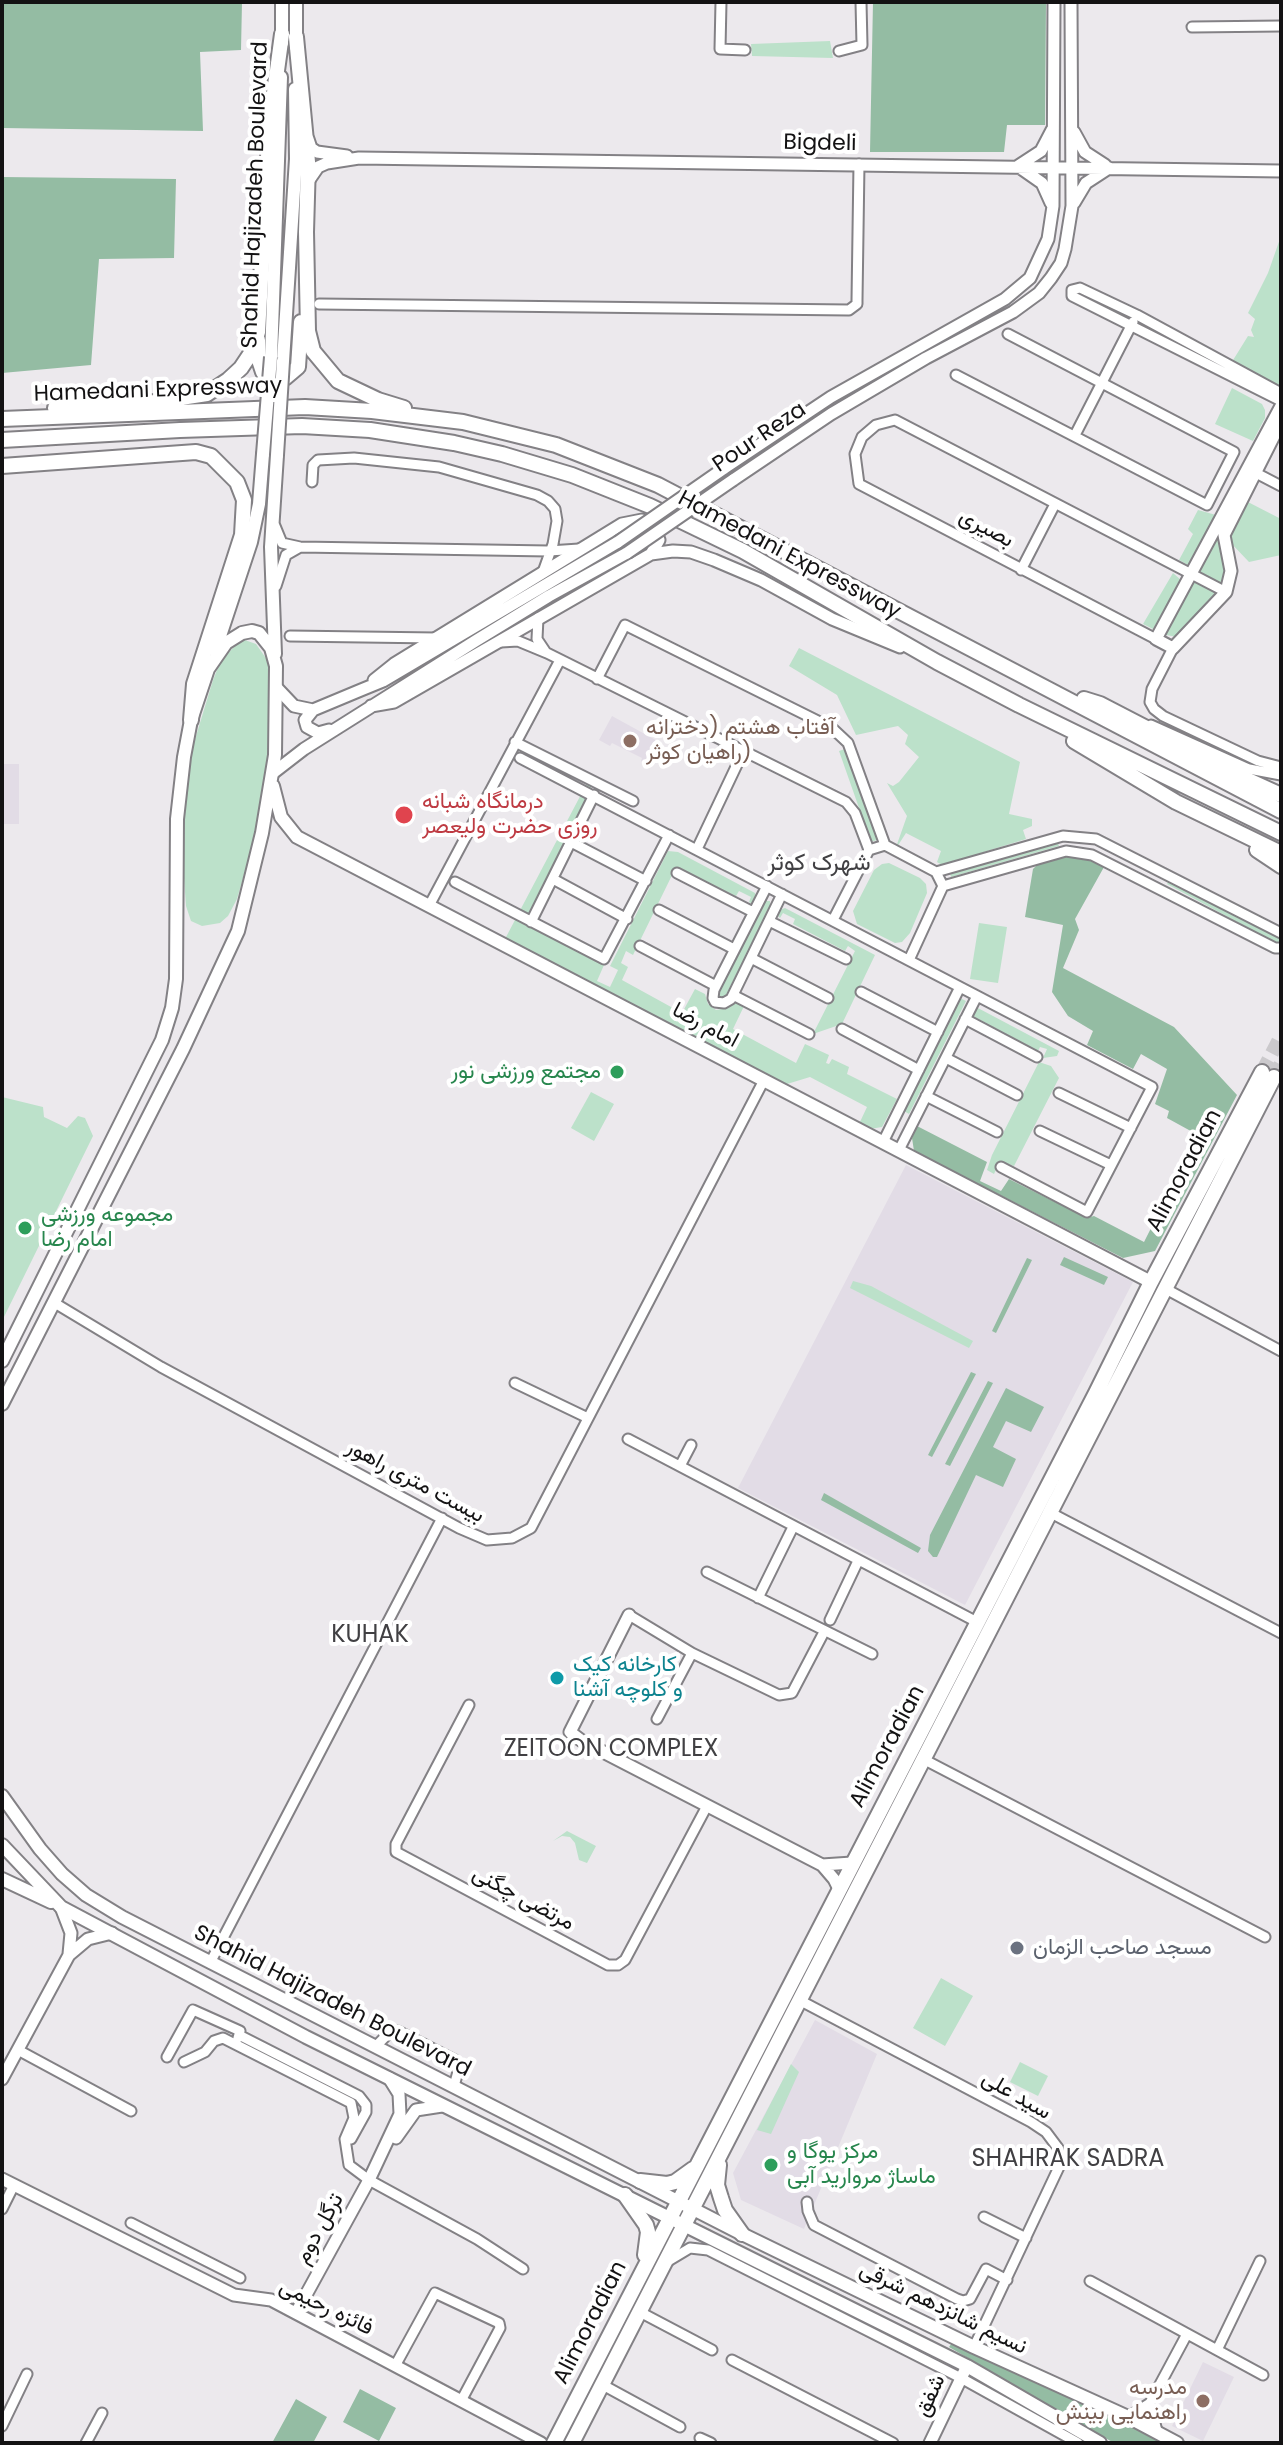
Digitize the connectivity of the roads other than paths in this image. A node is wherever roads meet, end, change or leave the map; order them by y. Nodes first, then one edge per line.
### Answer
1 (282, 2) edge
2 (296, 2) edge
3 (721, 2) edge
4 (861, 2) edge
5 (1054, 2) edge
6 (1071, 2) edge
7 (1281, 26) edge
8 (1192, 27) dead end
9 (289, 35) junction
10 (745, 50) dead end
11 (839, 51) dead end
12 (1053, 127) junction
13 (305, 128) junction
14 (1072, 129) junction
15 (359, 158) junction
16 (859, 164) junction
17 (1018, 166) junction
18 (1053, 167) junction
19 (1074, 167) junction
20 (1109, 167) junction
21 (1281, 171) edge
22 (307, 184) junction
23 (1053, 206) junction
24 (1072, 206) junction
25 (306, 232) junction
26 (319, 304) dead end
27 (1134, 320) junction
28 (258, 332) junction
29 (1008, 334) dead end
30 (277, 359) junction
31 (956, 375) dead end
32 (1101, 382) junction
33 (1281, 393) edge
34 (1281, 404) edge
35 (2, 411) edge
36 (2, 419) edge
37 (463, 422) junction
38 (1281, 422) edge
39 (1075, 435) junction
40 (2, 440) edge
41 (2, 466) edge
42 (1256, 473) junction
43 (312, 482) dead end
44 (1281, 486) edge
45 (1055, 504) junction
46 (274, 514) junction
47 (300, 547) junction
48 (582, 548) junction
49 (549, 551) junction
50 (651, 554) junction
51 (1021, 570) junction
52 (543, 572) junction
53 (1192, 574) junction
54 (1226, 592) junction
55 (273, 603) junction
56 (538, 618) junction
57 (290, 636) dead end
58 (436, 638) junction
59 (1156, 639) junction
60 (493, 644) junction
61 (1173, 648) junction
62 (547, 653) junction
63 (560, 660) junction
64 (937, 662) junction
65 (276, 666) junction
66 (208, 669) junction
67 (597, 679) junction
68 (1042, 684) junction
69 (276, 687) junction
70 (361, 690) junction
71 (1019, 705) junction
72 (371, 706) junction
73 (313, 710) junction
74 (191, 720) junction
75 (1136, 722) junction
76 (336, 728) junction
77 (515, 742) junction
78 (743, 752) junction
79 (520, 758) dead end
80 (1281, 767) edge
81 (272, 775) junction
82 (1281, 775) edge
83 (1239, 776) junction
84 (1281, 787) edge
85 (594, 795) junction
86 (1281, 795) edge
87 (633, 801) dead end
88 (1281, 811) edge
89 (1203, 815) junction
90 (1281, 833) edge
91 (669, 835) junction
92 (571, 842) junction
93 (885, 845) junction
94 (697, 849) junction
95 (869, 850) junction
96 (1281, 853) edge
97 (1281, 866) edge
98 (1152, 868) junction
99 (936, 872) junction
100 (677, 873) dead end
101 (553, 879) junction
102 (646, 881) junction
103 (455, 882) dead end
104 (1144, 882) junction
105 (767, 886) junction
106 (943, 886) junction
107 (782, 894) junction
108 (430, 904) junction
109 (659, 910) dead end
110 (753, 912) junction
111 (627, 919) junction
112 (833, 920) junction
113 (769, 921) junction
114 (531, 922) junction
115 (1281, 933) edge
116 (640, 946) dead end
117 (1281, 948) edge
118 (734, 949) junction
119 (751, 958) junction
120 (846, 959) dead end
121 (909, 960) junction
122 (716, 986) junction
123 (960, 987) junction
124 (861, 992) dead end
125 (733, 995) junction
126 (977, 996) junction
127 (828, 998) dead end
128 (965, 1019) junction
129 (842, 1029) dead end
130 (938, 1032) junction
131 (809, 1034) dead end
132 (1037, 1057) dead end
133 (946, 1058) junction
134 (919, 1070) junction
135 (1268, 1074) tunnel mouth
136 (764, 1080) junction
137 (1059, 1093) dead end
138 (1017, 1095) dead end
139 (926, 1096) junction
140 (1131, 1128) junction
141 (1040, 1131) dead end
142 (997, 1132) dead end
143 (883, 1142) junction
144 (899, 1150) junction
145 (1111, 1165) junction
146 (1001, 1167) dead end
147 (1158, 1285) junction
148 (38, 1286) junction
149 (53, 1302) junction
150 (2, 1345) edge
151 (1281, 1351) edge
152 (2, 1361) edge
153 (515, 1383) dead end
154 (2, 1404) edge
155 (588, 1418) junction
156 (628, 1439) dead end
157 (691, 1445) dead end
158 (680, 1466) junction
159 (1049, 1512) junction
160 (442, 1518) junction
161 (793, 1527) junction
162 (858, 1561) junction
163 (707, 1572) dead end
164 (758, 1598) junction
165 (629, 1615) joint
166 (830, 1620) dead end
167 (977, 1622) junction
168 (824, 1632) junction
169 (1281, 1633) edge
170 (692, 1653) junction
171 (872, 1654) dead end
172 (469, 1705) dead end
173 (657, 1719) dead end
174 (923, 1759) junction
175 (2, 1796) edge
176 (707, 1806) junction
177 (2, 1845) edge
178 (852, 1863) junction
179 (822, 1865) junction
180 (2, 1879) edge
181 (839, 1889) junction
182 (61, 1907) junction
183 (112, 1933) junction
184 (1265, 1937) dead end
185 (69, 1955) junction
186 (210, 1963) junction
187 (801, 2001) junction
188 (237, 2040) junction
189 (376, 2046) junction
190 (18, 2050) junction
191 (389, 2053) junction
192 (167, 2057) dead end
193 (184, 2062) dead end
194 (385, 2076) junction
195 (2, 2079) edge
196 (454, 2086) junction
197 (442, 2106) junction
198 (131, 2111) dead end
199 (719, 2158) junction
200 (378, 2164) junction
201 (700, 2164) junction
202 (2, 2179) edge
203 (369, 2180) junction
204 (640, 2181) junction
205 (14, 2185) junction
206 (625, 2195) junction
207 (678, 2199) junction
208 (807, 2202) dead end
209 (694, 2207) junction
210 (2, 2209) edge
211 (669, 2217) junction
212 (984, 2217) dead end
213 (131, 2223) dead end
214 (684, 2225) junction
215 (742, 2234) junction
216 (1026, 2238) junction
217 (763, 2244) junction
218 (755, 2260) junction
219 (206, 2261) junction
220 (1260, 2261) dead end
221 (664, 2264) junction
222 (523, 2269) dead end
223 (640, 2273) junction
224 (197, 2278) junction
225 (240, 2278) dead end
226 (1007, 2280) junction
227 (1090, 2281) dead end
228 (638, 2311) junction
229 (296, 2313) junction
230 (1187, 2334) junction
231 (974, 2347) junction
232 (712, 2350) dead end
233 (1217, 2350) junction
234 (732, 2360) dead end
235 (395, 2366) junction
236 (964, 2372) junction
237 (27, 2374) dead end
238 (1263, 2375) dead end
239 (601, 2384) junction
240 (461, 2401) junction
241 (1150, 2403) junction
242 (102, 2413) dead end
243 (1128, 2417) junction
244 (2, 2426) edge
245 (680, 2427) dead end
246 (1157, 2431) junction
247 (700, 2438) dead end
248 (86, 2443) edge
249 (541, 2443) edge
250 (554, 2443) edge
251 (572, 2443) edge
252 (711, 2443) edge
253 (893, 2443) edge
254 (930, 2443) edge
255 (1078, 2443) edge
256 (1100, 2443) edge
257 (1177, 2443) edge

1 - 9 main road, Shahid Hajizadeh Boulevard
2 - 9 main road, Shahid Hajizadeh Boulevard
3 - 10 street
4 - 11 street
5 - 12 street, Pour Reza
6 - 14 street, Pour Reza
7 - 8 street
9 - 13 main road
9 - 28 main road
9 - 30 main road, Shahid Hajizadeh Boulevard
12 - 17 street
12 - 18 street, Pour Reza
13 - 15 street
13 - 22 main road
14 - 19 street, Pour Reza
14 - 20 street
15 - 16 street, Bigdeli
15 - 22 street
16 - 17 street, Bigdeli
16 - 26 street
17 - 18 street, Bigdeli
17 - 23 street
18 - 19 street, Bigdeli
18 - 23 street, Pour Reza
19 - 20 street, Bigdeli
19 - 24 street, Pour Reza
20 - 21 street, Bigdeli
20 - 24 street
22 - 25 main road
23 - 70 street, Pour Reza, bridge
24 - 72 street, Pour Reza, bridge
25 - 28 main road
25 - 37 main road
27 - 27 street
27 - 32 street
27 - 33 street
27 - 34 street
28 - 35 main road
29 - 32 street
30 - 46 main road, Shahid Hajizadeh Boulevard, bridge
30 - 66 main road, Shahid Hajizadeh Boulevard, bridge
31 - 39 street
32 - 39 street
32 - 39 street
34 - 53 street
36 - 37 main road, Hamedani Expressway
37 - 68 main road, Hamedani Expressway
38 - 42 street
40 - 64 main road, Hamedani Expressway
41 - 74 main road
42 - 44 street
42 - 54 street
43 - 49 street
45 - 51 street
45 - 51 street, بصیری
45 - 53 street
46 - 47 street
46 - 55 main road, Shahid Hajizadeh Boulevard
47 - 49 street
47 - 55 street
48 - 49 street
48 - 50 street
48 - 52 street
49 - 52 street
50 - 56 street
50 - 64 street
51 - 59 street, بصیری
52 - 58 street
53 - 54 street
53 - 59 street
54 - 61 street
55 - 65 main road, Shahid Hajizadeh Boulevard
56 - 60 street
56 - 62 street
57 - 58 street
58 - 70 street
59 - 61 street, بصیری
60 - 62 street
60 - 72 street
61 - 80 street
62 - 63 street
63 - 67 street
63 - 77 street
64 - 71 main road, Hamedani Expressway
65 - 66 main road
65 - 69 main road, Shahid Hajizadeh Boulevard
66 - 74 main road, Shahid Hajizadeh Boulevard
67 - 78 street
67 - 93 street
68 - 75 main road
68 - 88 main road, Hamedani Expressway
69 - 73 street
69 - 81 main road, Shahid Hajizadeh Boulevard
70 - 73 street, Pour Reza
71 - 89 main road
71 - 90 main road, Hamedani Expressway
72 - 76 street, Pour Reza
73 - 76 street
74 - 148 main road, Shahid Hajizadeh Boulevard
75 - 82 street
75 - 83 main road
76 - 81 street, Pour Reza
77 - 87 street
77 - 108 street
78 - 94 street
78 - 95 street
79 - 85 street
81 - 108 main road, امام رضا
81 - 149 main road
83 - 84 main road
83 - 86 main road
85 - 91 street
85 - 92 street
89 - 96 main road
89 - 97 main road
91 - 94 street
91 - 102 street
92 - 101 street
92 - 102 street
93 - 95 street
93 - 99 street
94 - 105 street
95 - 112 street
98 - 99 street
98 - 104 street
98 - 115 street
99 - 106 street
100 - 110 street
101 - 111 street
101 - 114 street
102 - 111 street
103 - 114 street
104 - 106 street
104 - 117 street
105 - 107 street
105 - 110 street
106 - 121 street
107 - 112 street
107 - 113 street
108 - 136 main road, امام رضا
109 - 118 street
110 - 118 street
111 - 114 street
112 - 121 street
113 - 119 street
113 - 120 street
116 - 122 street
118 - 122 street
119 - 125 street
119 - 127 street
121 - 123 street
122 - 125 street
123 - 126 street
123 - 130 street
124 - 130 street
125 - 131 street
126 - 128 street
126 - 140 street
128 - 132 street
128 - 133 street
129 - 134 street
130 - 134 street
133 - 138 street
133 - 139 street
134 - 143 street
135 - 147 main road, Alimoradian
136 - 143 main road, امام رضا
136 - 155 street, بیست متری راهور
137 - 140 street
139 - 142 street
139 - 144 street
140 - 145 street
141 - 145 street
143 - 144 main road, امام رضا
144 - 147 main road, امام رضا
145 - 146 street
147 - 151 street
147 - 159 main road, Alimoradian
147 - 167 main road, Alimoradian
148 - 150 main road
148 - 152 main road
149 - 154 main road
149 - 160 street, بیست متری راهور
153 - 155 street
155 - 160 street, بیست متری راهور
156 - 158 street
157 - 158 street
158 - 161 street
159 - 169 street
159 - 174 main road, Alimoradian
160 - 186 street
161 - 162 street
161 - 164 street
162 - 166 street
162 - 167 street
163 - 164 street
164 - 168 street
165 - 170 street
165 - 176 street
167 - 178 main road, Alimoradian
168 - 170 street
168 - 171 street
170 - 173 street
172 - 176 street, مرتضی چگنی
174 - 184 street
174 - 187 main road, Alimoradian
175 - 186 main road, Shahid Hajizadeh Boulevard
176 - 179 street
177 - 182 main road, Shahid Hajizadeh Boulevard
178 - 179 street
178 - 181 main road, Alimoradian
179 - 181 street
180 - 182 main road
181 - 201 main road, Alimoradian
182 - 183 main road, Shahid Hajizadeh Boulevard
182 - 185 street
183 - 185 street
183 - 194 main road, Shahid Hajizadeh Boulevard
185 - 190 street
186 - 189 main road, Shahid Hajizadeh Boulevard
187 - 199 main road, Alimoradian
187 - 216 street, سید علی
188 - 192 street
188 - 193 street
188 - 203 street
189 - 191 main road, Shahid Hajizadeh Boulevard
189 - 196 street
190 - 195 street
190 - 198 street
191 - 194 main road
191 - 196 main road, Shahid Hajizadeh Boulevard
194 - 197 main road, Shahid Hajizadeh Boulevard
194 - 200 street, ترگل دوم
196 - 204 main road, Shahid Hajizadeh Boulevard
197 - 200 street, ترگل دوم
197 - 206 main road, Shahid Hajizadeh Boulevard
199 - 209 main road, Alimoradian
199 - 215 main road
200 - 203 street, ترگل دوم
201 - 204 main road
201 - 207 main road, Alimoradian
202 - 205 street, فائزه رحیمی
203 - 222 street
203 - 229 street, ترگل دوم
204 - 207 main road, Shahid Hajizadeh Boulevard
205 - 210 street
205 - 224 street, فائزه رحیمی
206 - 211 main road, Shahid Hajizadeh Boulevard
206 - 223 main road
207 - 209 main road, Shahid Hajizadeh Boulevard
207 - 211 main road, Alimoradian
208 - 226 street
209 - 214 main road, Alimoradian
209 - 215 main road, نسیم شانزدهم شرقی
211 - 214 main road, Shahid Hajizadeh Boulevard
211 - 223 main road, Alimoradian
212 - 216 street
213 - 219 street
214 - 218 main road, نسیم شانزدهم شرقی
214 - 221 main road, Alimoradian
215 - 217 main road, نسیم شانزدهم شرقی
216 - 226 street, سید علی
217 - 218 main road
217 - 231 main road, نسیم شانزدهم شرقی
218 - 236 main road, نسیم شانزدهم شرقی
219 - 224 street
219 - 225 street
220 - 233 street
221 - 228 main road, Alimoradian
221 - 236 street
223 - 250 main road, Alimoradian
224 - 229 street, فائزه رحیمی
226 - 231 street, سید علی
227 - 230 street
228 - 232 street
228 - 239 main road, Alimoradian
229 - 235 street, فائزه رحیمی
230 - 233 street
230 - 241 street
231 - 243 main road, نسیم شانزدهم شرقی
233 - 238 street
234 - 253 street
235 - 240 street, فائزه رحیمی
235 - 240 street
236 - 254 street, شفق
236 - 255 street
236 - 256 main road, نسیم شانزدهم شرقی
237 - 244 street
239 - 245 street
239 - 251 main road, Alimoradian
240 - 249 street, فائزه رحیمی
241 - 243 street
241 - 246 street
242 - 248 street
243 - 246 main road, نسیم شانزدهم شرقی
246 - 257 main road, نسیم شانزدهم شرقی
247 - 252 street

